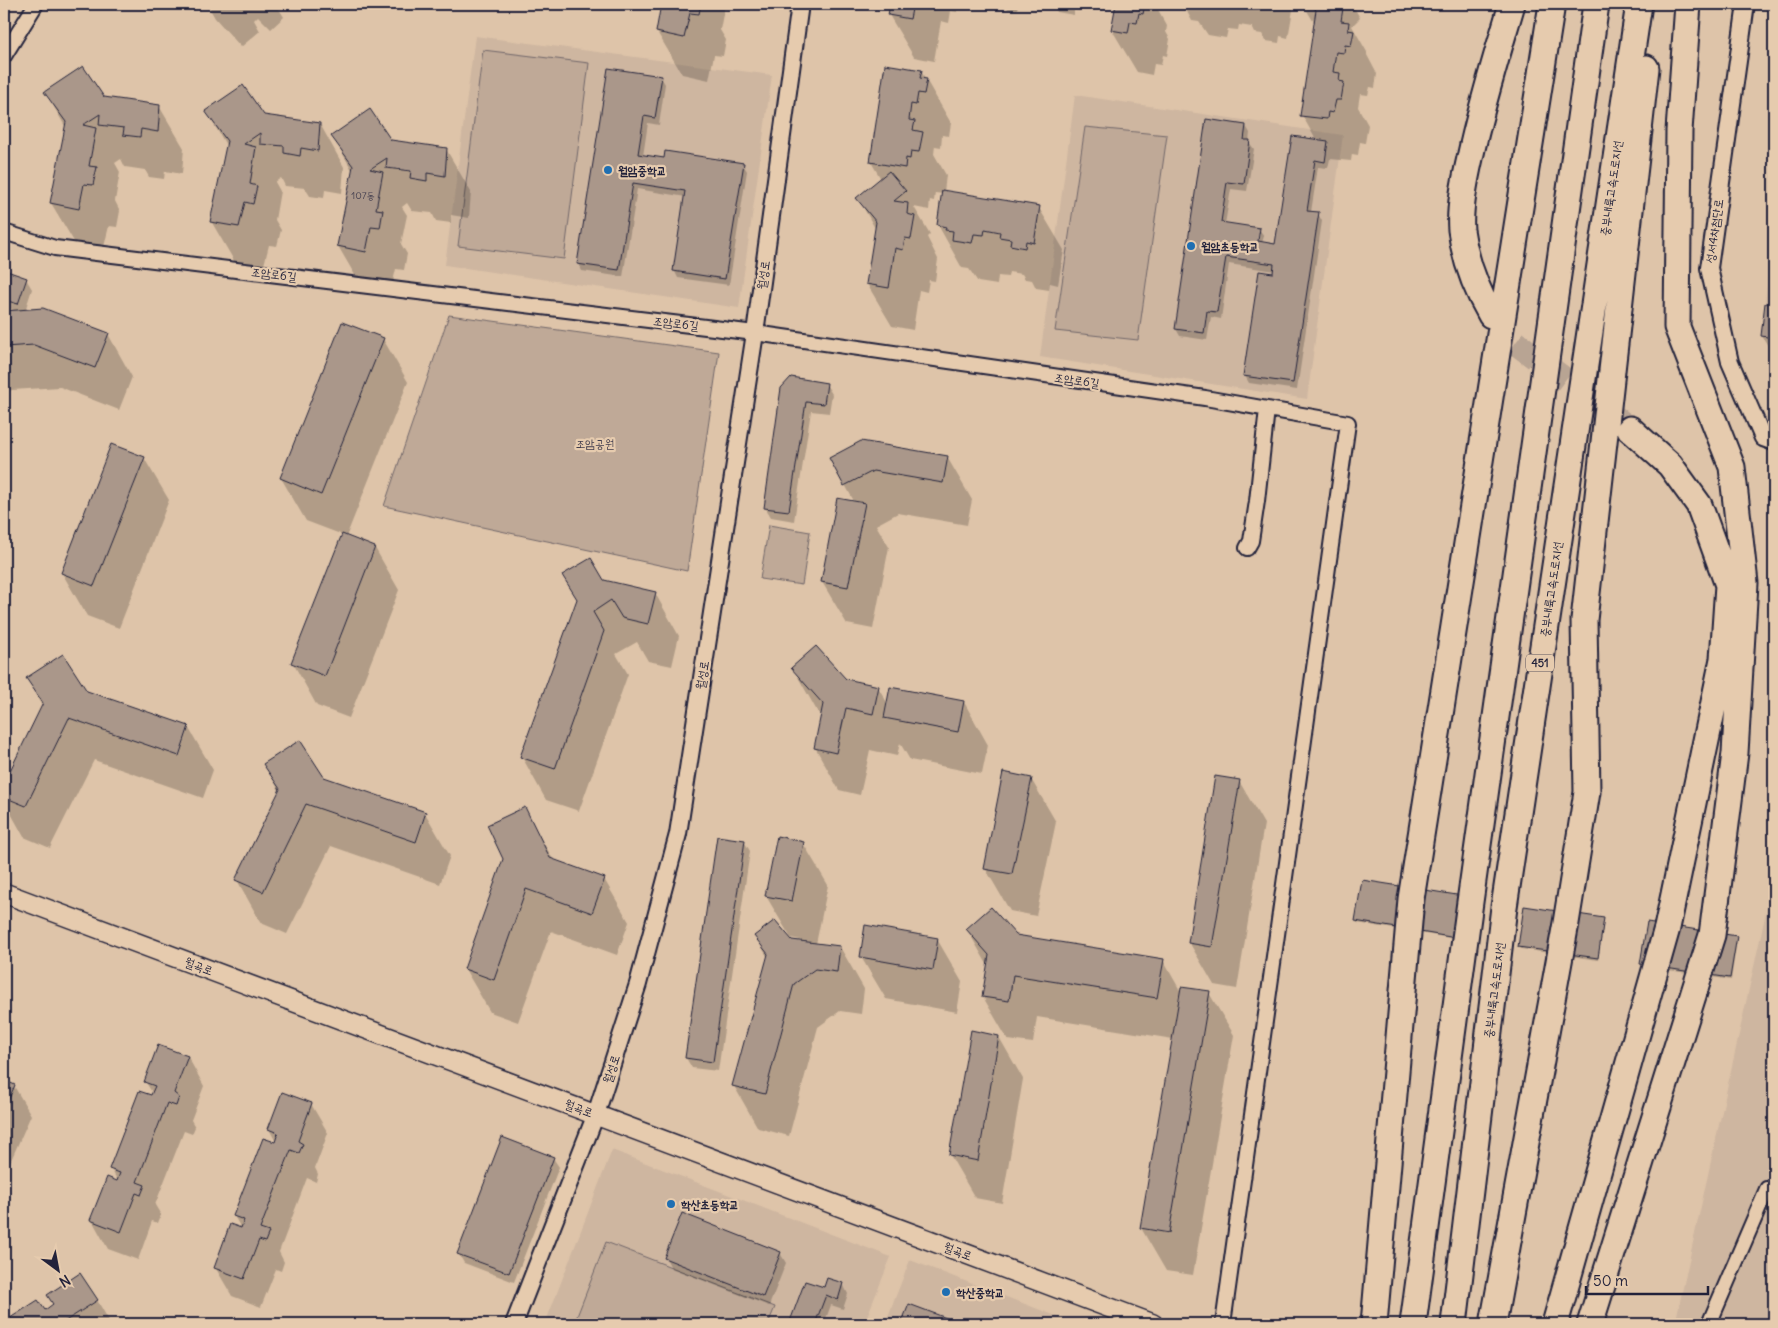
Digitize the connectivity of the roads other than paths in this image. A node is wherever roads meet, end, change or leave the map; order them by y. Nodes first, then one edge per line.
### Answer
1 (36, 4) edge
2 (800, 4) edge
3 (1512, 4) edge
4 (1552, 4) edge
5 (1596, 4) edge
6 (1639, 4) edge
7 (1652, 4) edge
8 (1688, 4) edge
9 (1746, 4) edge
10 (4, 56) edge
11 (4, 232) edge
12 (1491, 316) tunnel mouth
13 (755, 333) junction
14 (1267, 409) junction
15 (1630, 429) tunnel mouth
16 (1774, 442) edge
17 (1247, 548) dead end
18 (4, 893) edge
19 (596, 1114) junction
20 (1774, 1190) edge
21 (514, 1324) edge
22 (1153, 1324) edge
23 (1223, 1324) edge
24 (1374, 1324) edge
25 (1413, 1324) edge
26 (1454, 1324) edge
27 (1493, 1324) edge
28 (1555, 1324) edge
29 (1590, 1324) edge
30 (1710, 1324) edge

1 - 10 street
2 - 13 street, 월성로
3 - 12 highway
4 - 24 highway
5 - 25 highway
6 - 26 highway, 중부내륙고속도로지선 / 451
7 - 27 highway
8 - 29 highway
9 - 16 street, 성서4차첨단로
11 - 13 street, 조암로6길
13 - 14 street, 조암로6길
13 - 19 street, 월성로
14 - 17 street
14 - 23 street, 조암로6길
15 - 28 highway
18 - 19 main road, 월곡로
19 - 21 street, 월성로
19 - 22 main road, 월곡로
20 - 30 street

